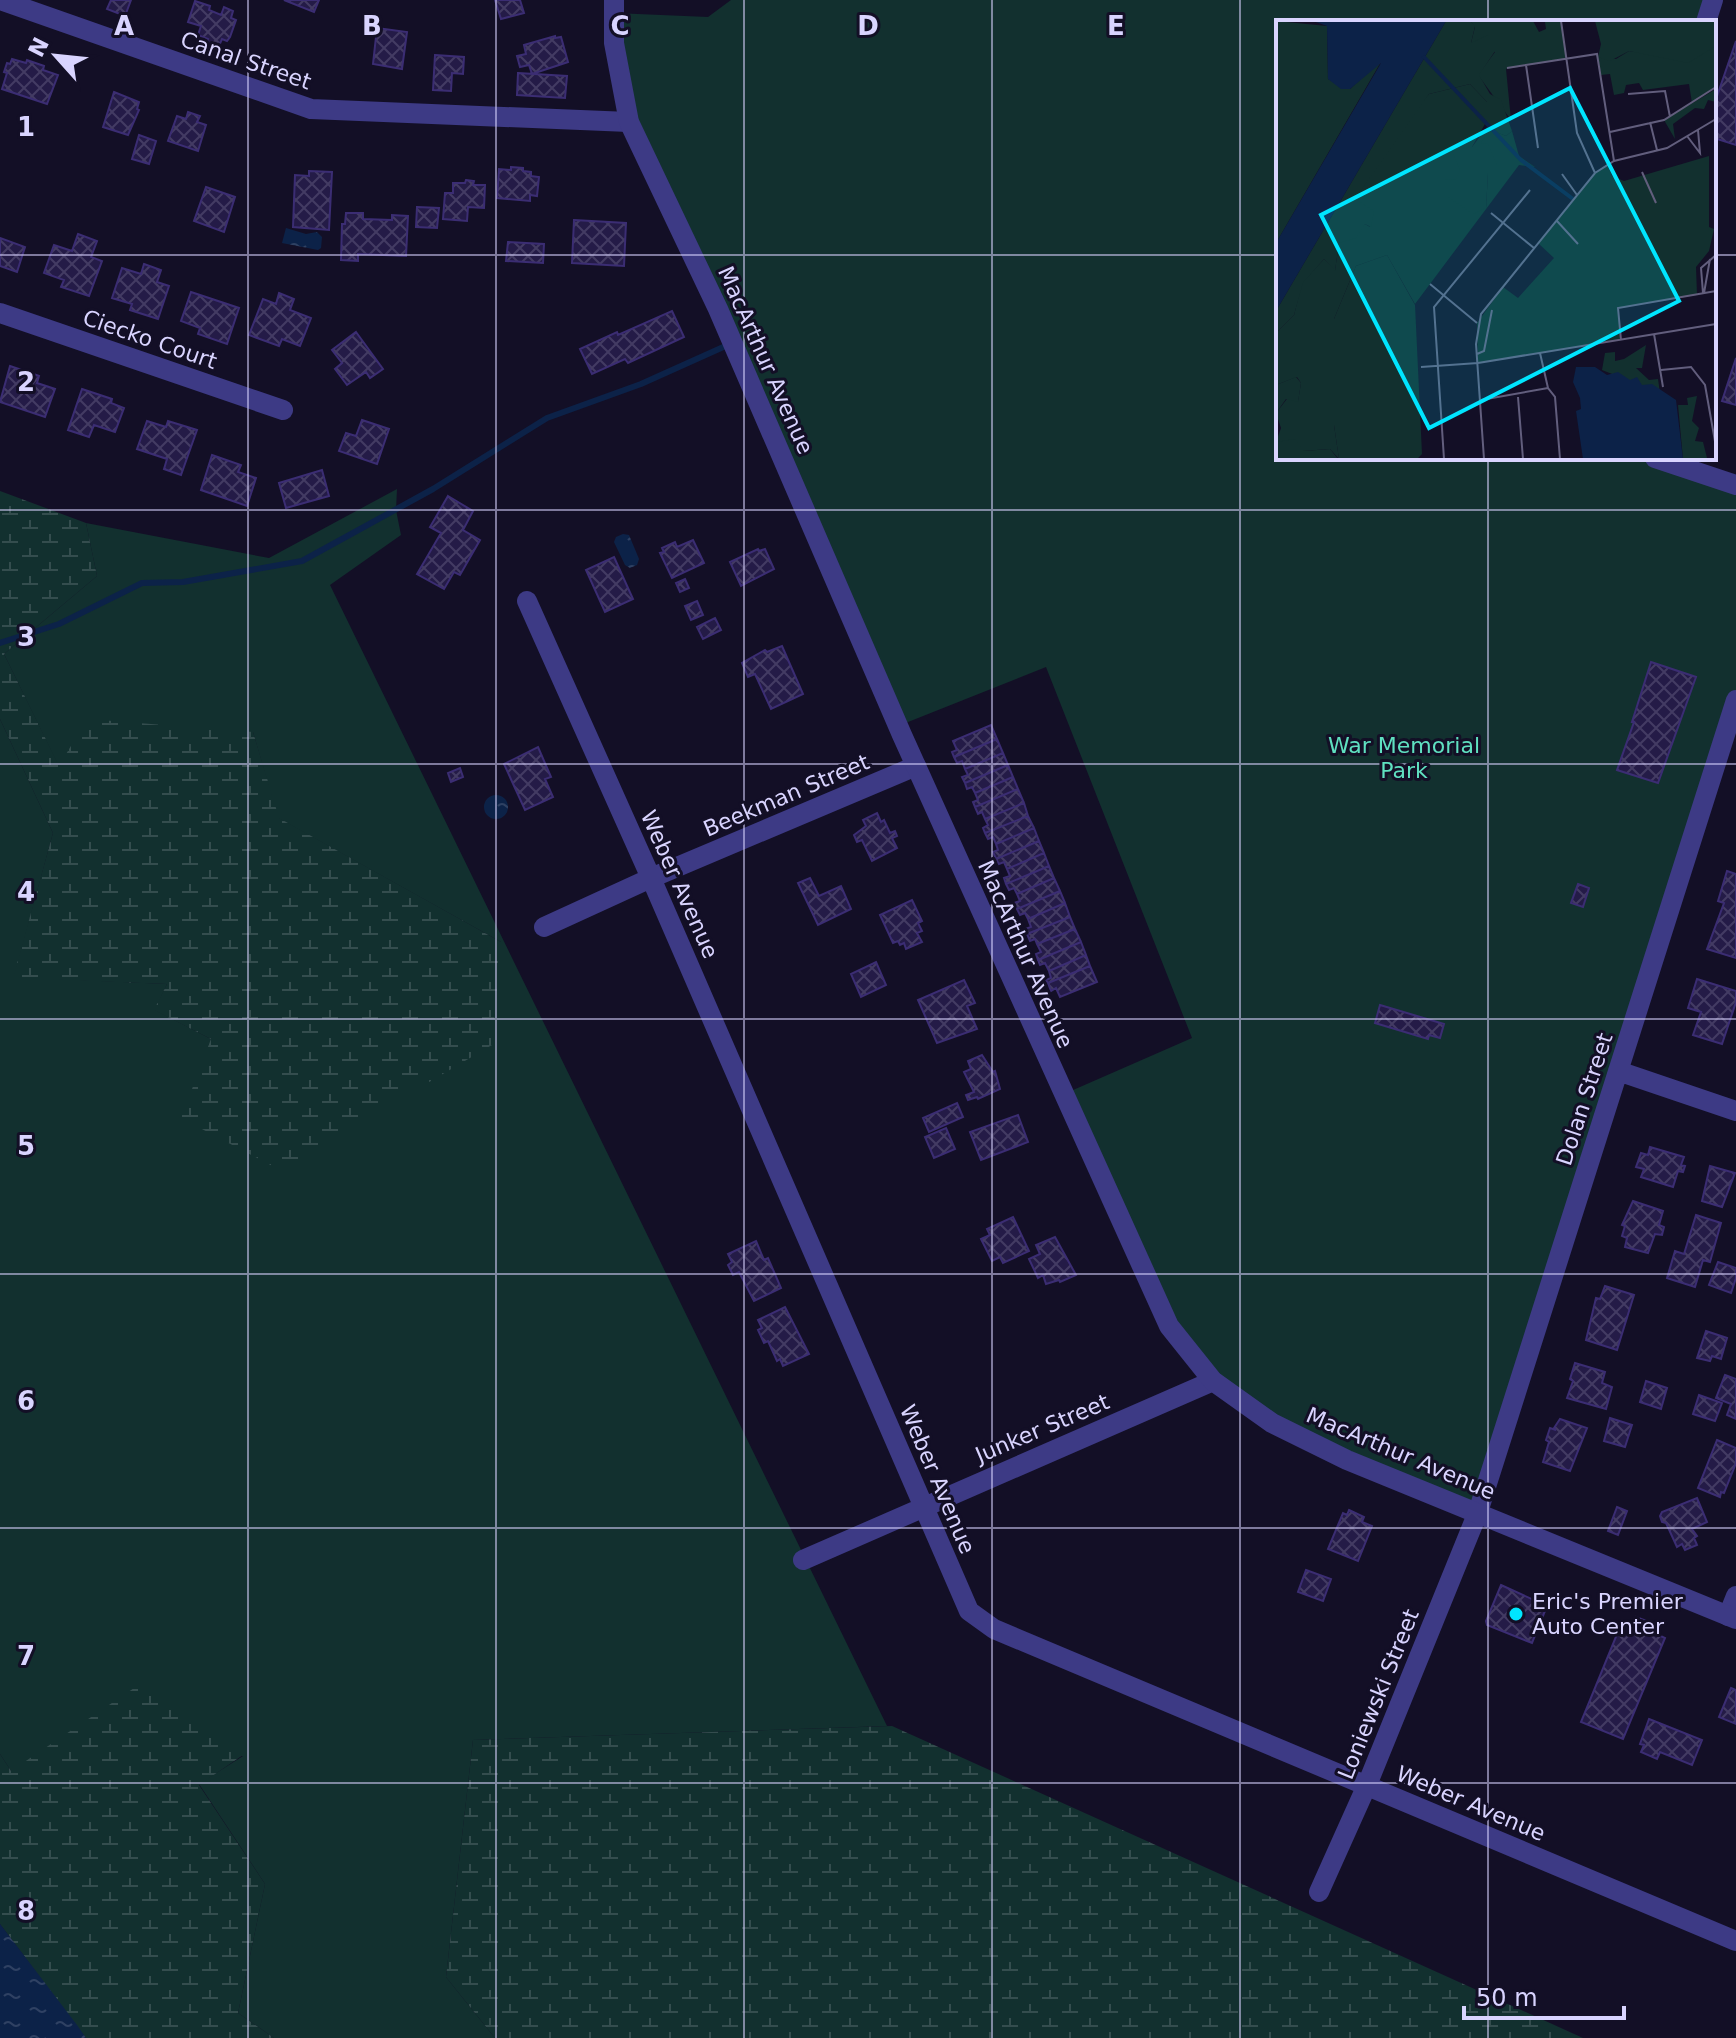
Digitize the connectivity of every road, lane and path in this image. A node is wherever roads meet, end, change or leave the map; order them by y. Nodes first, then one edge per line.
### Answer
1 (0, 0) edge
2 (614, 0) edge
3 (1713, 0) edge
4 (1707, 20) edge
5 (629, 122) junction
6 (0, 313) edge
7 (283, 410) dead end
8 (1661, 460) edge
9 (1736, 485) edge
10 (527, 601) dead end
11 (1736, 700) edge
12 (916, 766) junction
13 (651, 878) junction
14 (544, 927) dead end
15 (1618, 1071) junction
16 (1736, 1111) edge
17 (1213, 1381) junction
18 (924, 1505) junction
19 (1478, 1512) junction
20 (803, 1560) dead end
21 (1736, 1596) edge
22 (1732, 1617) edge
23 (1367, 1785) junction
24 (1319, 1892) dead end
25 (1736, 1941) edge

1 - 5 street, Canal Street
2 - 5 street, MacArthur Avenue
3 - 4 street
5 - 12 street, MacArthur Avenue
6 - 7 street, Ciecko Court
8 - 9 street
10 - 13 street, Weber Avenue
11 - 15 street, Dolan Street
12 - 13 street, Beekman Street
12 - 17 street, MacArthur Avenue
13 - 14 street, Beekman Street
13 - 18 street, Weber Avenue
15 - 16 street
15 - 19 street, Dolan Street
17 - 18 street, Junker Street
17 - 19 street, MacArthur Avenue
18 - 20 street, Junker Street
18 - 23 street, Weber Avenue
19 - 22 street, MacArthur Avenue
19 - 23 street, Loniewski Street
21 - 22 street
23 - 24 street, Loniewski Street
23 - 25 street, Weber Avenue

